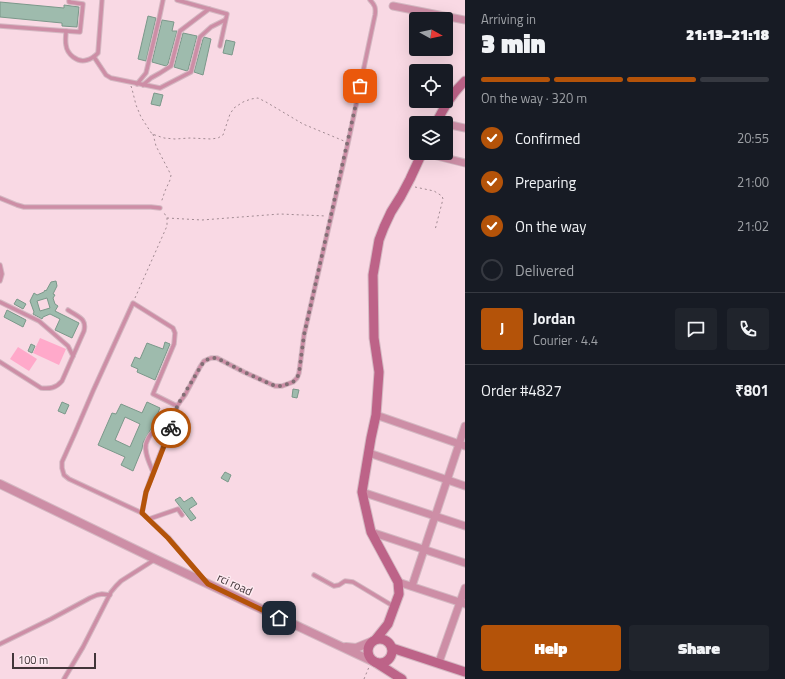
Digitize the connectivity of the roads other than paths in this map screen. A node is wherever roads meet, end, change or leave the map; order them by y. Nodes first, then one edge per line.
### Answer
1 (69, 0) edge
2 (102, 0) edge
3 (163, 0) edge
4 (177, 0) edge
5 (370, 0) edge
6 (393, 6) dead end
7 (209, 9) junction
8 (225, 20) junction
9 (465, 20) edge
10 (0, 26) edge
11 (66, 31) junction
12 (220, 46) dead end
13 (94, 56) junction
14 (465, 81) edge
15 (137, 84) junction
16 (143, 85) junction
17 (442, 116) edge
18 (453, 126) edge
19 (465, 128) edge
20 (420, 160) edge
21 (452, 160) edge
22 (465, 163) edge
23 (0, 198) edge
24 (160, 208) road end
25 (0, 265) edge
26 (0, 281) edge
27 (0, 302) edge
28 (68, 310) dead end
29 (73, 356) junction
30 (0, 362) edge
31 (177, 406) junction
32 (376, 415) junction
33 (465, 426) edge
34 (171, 428) junction
35 (462, 445) edge
36 (369, 453) junction
37 (153, 472) junction
38 (446, 480) junction
39 (0, 484) edge
40 (465, 486) edge
41 (362, 492) junction
42 (142, 513) junction
43 (182, 515) dead end
44 (435, 516) junction
45 (149, 519) junction
46 (465, 526) edge
47 (371, 532) junction
48 (424, 550) junction
49 (155, 559) junction
50 (465, 563) edge
51 (314, 575) dead end
52 (398, 582) junction
53 (208, 584) junction
54 (412, 586) junction
55 (465, 588) edge
56 (110, 595) junction
57 (462, 603) edge
58 (394, 606) junction
59 (388, 624) junction
60 (375, 640) junction
61 (0, 644) edge
62 (336, 644) junction
63 (390, 644) junction
64 (438, 662) junction
65 (372, 664) junction
66 (465, 672) edge
67 (64, 679) edge
68 (402, 679) edge

1 - 11 lane
2 - 13 lane
3 - 15 lane
4 - 7 lane
5 - 31 lane
6 - 9 street
7 - 8 lane
7 - 16 lane
8 - 12 lane
8 - 16 lane
10 - 11 lane
11 - 13 lane
13 - 15 lane
14 - 17 main road
15 - 16 lane
18 - 19 street
20 - 32 main road
21 - 22 street
23 - 24 lane
25 - 26 lane
27 - 29 lane
28 - 29 lane
29 - 30 lane
31 - 34 lane
31 - 42 lane
32 - 35 street
32 - 36 main road
33 - 35 street
34 - 37 lane
34 - 37 lane
35 - 38 street
36 - 38 street
36 - 41 main road
37 - 42 lane
38 - 40 street
38 - 44 street
39 - 49 street, rci road
41 - 44 street
41 - 47 main road
42 - 45 lane
43 - 45 lane
44 - 46 street
44 - 48 street
45 - 53 lane
47 - 48 street
47 - 52 main road
48 - 50 street
48 - 54 street
49 - 53 street, rci road
49 - 56 lane
51 - 58 lane
52 - 54 street
52 - 58 main road
53 - 62 street, rci road
54 - 57 street
55 - 57 street
56 - 61 lane
56 - 67 lane
57 - 64 street
58 - 59 main road
59 - 60 main road
59 - 63 main road
60 - 62 street
60 - 63 main road
60 - 65 main road
62 - 65 street, rci road
63 - 64 main road
63 - 65 main road
64 - 66 main road
65 - 68 main road

